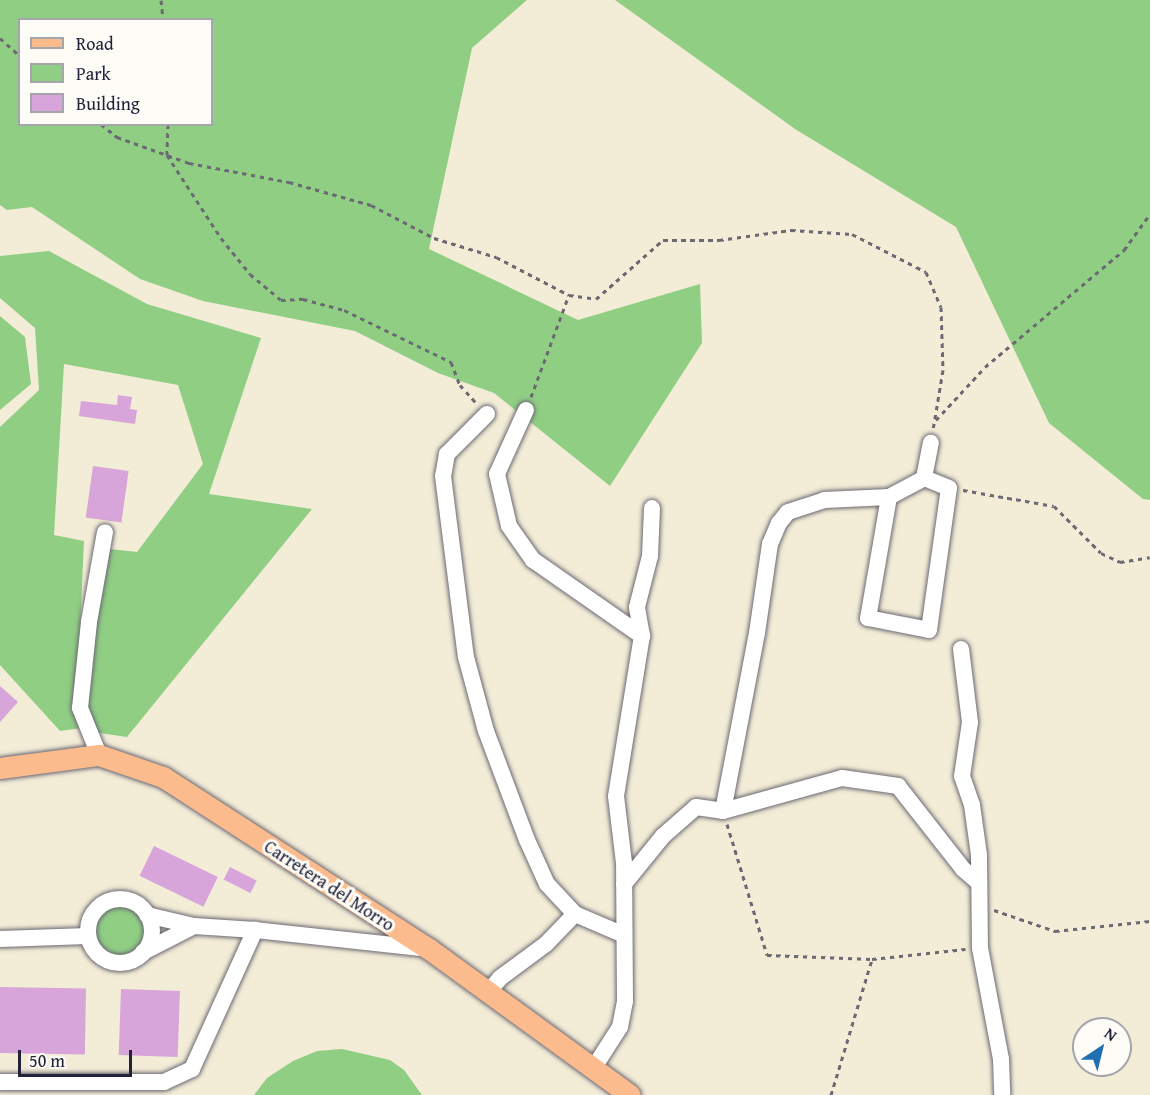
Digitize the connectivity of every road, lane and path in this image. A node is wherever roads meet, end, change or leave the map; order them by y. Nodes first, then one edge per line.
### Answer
1 (161, 0) edge
2 (163, 18) edge
3 (0, 38) edge
4 (18, 54) edge
5 (103, 126) edge
6 (168, 126) edge
7 (167, 155) junction
8 (1150, 214) edge
9 (569, 295) junction
10 (526, 410) joint
11 (487, 414) joint
12 (934, 422) junction
13 (931, 443) joint
14 (924, 478) junction
15 (949, 488) junction
16 (889, 497) junction
17 (652, 508) dead end
18 (105, 532) dead end
19 (1150, 557) edge
20 (642, 636) junction
21 (961, 649) dead end
22 (99, 755) junction
23 (0, 768) edge
24 (723, 811) junction
25 (979, 883) junction
26 (624, 884) junction
27 (979, 904) junction
28 (575, 914) junction
29 (147, 915) junction
30 (1150, 921) edge
31 (194, 926) junction
32 (255, 930) junction
33 (624, 935) junction
34 (88, 936) junction
35 (0, 939) edge
36 (980, 948) junction
37 (429, 950) junction
38 (143, 952) junction
39 (872, 959) junction
40 (488, 992) junction
41 (593, 1069) junction
42 (0, 1082) edge
43 (160, 1088) edge
44 (630, 1095) edge
45 (831, 1095) edge
46 (1002, 1095) edge

1 - 2 path
3 - 4 path
5 - 7 path
6 - 7 path
7 - 9 path
7 - 11 path
8 - 12 path
9 - 10 path
9 - 12 path
10 - 20 street
11 - 28 street
12 - 13 path
13 - 14 street
14 - 15 street
14 - 16 street
15 - 16 street
15 - 19 path
16 - 24 street
17 - 20 street
18 - 22 street
20 - 26 street
21 - 25 street
22 - 23 main road, Carretera del Morro
22 - 37 main road, Carretera del Morro
24 - 25 street
24 - 26 street
24 - 39 path
25 - 27 street
26 - 33 street
27 - 30 path
27 - 36 street
28 - 33 street
28 - 40 street
29 - 31 street
29 - 34 street
29 - 38 street
31 - 32 street
31 - 38 street
32 - 37 street
32 - 43 street
33 - 41 street
34 - 35 street
34 - 38 street
36 - 39 path
36 - 46 street
37 - 40 main road, Carretera del Morro
39 - 45 path
40 - 41 main road, Carretera del Morro
41 - 44 main road, Carretera del Morro
42 - 43 street

